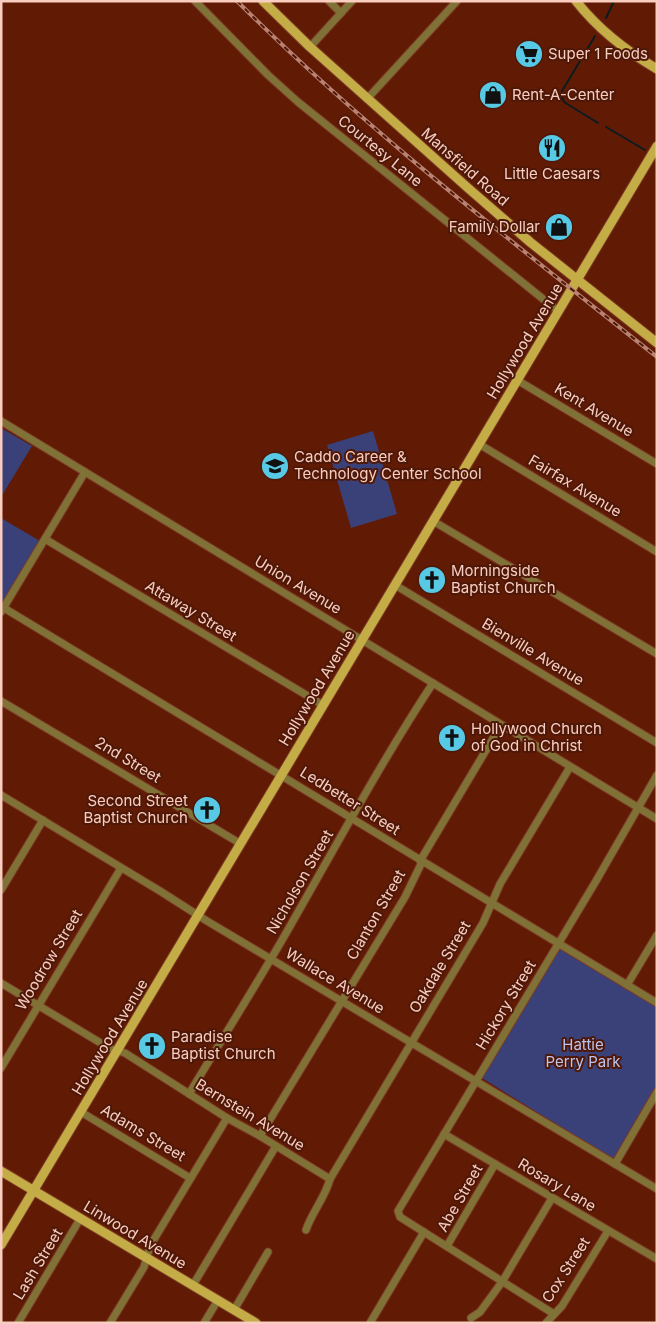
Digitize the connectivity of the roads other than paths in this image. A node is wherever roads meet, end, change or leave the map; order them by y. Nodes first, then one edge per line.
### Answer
1 (195, 1) edge
2 (263, 1) edge
3 (329, 1) edge
4 (352, 1) edge
5 (457, 1) edge
6 (576, 1) edge
7 (341, 13) junction
8 (310, 47) junction
9 (657, 69) edge
10 (368, 99) junction
11 (657, 146) edge
12 (577, 280) junction
13 (558, 311) junction
14 (657, 344) edge
15 (517, 380) junction
16 (1, 421) edge
17 (479, 444) junction
18 (657, 464) edge
19 (85, 472) junction
20 (433, 521) junction
21 (45, 539) junction
22 (657, 552) edge
23 (395, 585) junction
24 (2, 610) edge
25 (362, 640) junction
26 (657, 654) edge
27 (433, 683) junction
28 (1, 701) edge
29 (323, 705) junction
30 (501, 725) junction
31 (657, 742) edge
32 (570, 767) junction
33 (282, 775) junction
34 (657, 776) edge
35 (1, 795) edge
36 (638, 808) junction
37 (352, 819) junction
38 (657, 819) edge
39 (43, 820) junction
40 (241, 844) junction
41 (421, 861) junction
42 (121, 868) junction
43 (1, 890) edge
44 (491, 904) junction
45 (198, 915) junction
46 (657, 935) edge
47 (558, 944) junction
48 (270, 958) junction
49 (1, 983) edge
50 (627, 985) junction
51 (341, 1000) junction
52 (657, 1003) edge
53 (38, 1005) junction
54 (411, 1042) junction
55 (118, 1050) junction
56 (1, 1068) edge
57 (476, 1081) junction
58 (657, 1092) edge
59 (189, 1094) junction
60 (81, 1112) junction
61 (227, 1118) junction
62 (444, 1134) junction
63 (260, 1136) junction
64 (276, 1146) junction
65 (495, 1164) junction
66 (614, 1164) junction
67 (1, 1171) edge
68 (190, 1178) junction
69 (330, 1179) junction
70 (657, 1189) edge
71 (34, 1191) junction
72 (552, 1198) junction
73 (80, 1219) junction
74 (306, 1230) dead end
75 (608, 1231) junction
76 (424, 1232) junction
77 (1, 1245) edge
78 (448, 1246) junction
79 (268, 1252) dead end
80 (146, 1257) junction
81 (657, 1259) edge
82 (502, 1282) junction
83 (193, 1285) junction
84 (218, 1300) junction
85 (234, 1310) junction
86 (554, 1314) junction
87 (471, 1318) dead end
88 (18, 1323) edge
89 (110, 1323) edge
90 (204, 1323) edge
91 (256, 1323) edge
92 (370, 1323) edge
93 (546, 1323) edge

1 - 13 street, Courtesy Lane
2 - 8 main road, Mansfield Road
3 - 7 street
4 - 7 street
5 - 10 street
6 - 9 main road
7 - 8 street
8 - 10 main road, Mansfield Road
10 - 12 main road, Mansfield Road
11 - 12 main road, Hollywood Avenue
12 - 13 main road, Hollywood Avenue
12 - 14 main road, Mansfield Road
13 - 15 main road, Hollywood Avenue
15 - 17 main road, Hollywood Avenue
15 - 18 street, Kent Avenue
16 - 19 street, Union Avenue
17 - 20 main road, Hollywood Avenue
17 - 22 street, Fairfax Avenue
19 - 21 street
19 - 25 street, Union Avenue
20 - 23 main road, Hollywood Avenue
20 - 26 street
21 - 24 street
21 - 29 street, Attaway Street
23 - 25 main road, Hollywood Avenue
23 - 31 street, Bienville Avenue
24 - 33 street, Ledbetter Street
25 - 27 street, Union Avenue
25 - 29 main road, Hollywood Avenue
27 - 30 street, Union Avenue
27 - 37 street, Nicholson Street
28 - 40 street, 2nd Street
29 - 33 main road, Hollywood Avenue
30 - 32 street, Union Avenue
30 - 41 street, Clanton Street
32 - 36 street, Union Avenue
32 - 44 street, Oakdale Street
33 - 37 street, Ledbetter Street
33 - 40 main road, Hollywood Avenue
34 - 36 street, Hickory Street
35 - 39 street, Wallace Avenue
36 - 38 street, Union Avenue
36 - 47 street, Hickory Street
37 - 41 street, Ledbetter Street
37 - 48 street, Nicholson Street
39 - 42 street, Wallace Avenue
39 - 43 street
40 - 45 main road, Hollywood Avenue
41 - 44 street, Ledbetter Street
41 - 51 street, Clanton Street
42 - 45 street, Wallace Avenue
42 - 53 street, Woodrow Street
44 - 47 street, Ledbetter Street
44 - 54 street, Oakdale Street
45 - 48 street, Wallace Avenue
45 - 55 main road, Hollywood Avenue
46 - 50 street
47 - 50 street, Ledbetter Street
47 - 57 street, Hickory Street
48 - 51 street, Wallace Avenue
48 - 59 street, Nicholson Street
49 - 53 street, Bernstein Avenue
50 - 52 street, Ledbetter Street
51 - 54 street, Wallace Avenue
51 - 63 street, Clanton Street
53 - 55 street, Bernstein Avenue
53 - 56 street, Woodrow Street
54 - 57 street, Wallace Avenue
54 - 69 street, Oakdale Street
55 - 59 street, Bernstein Avenue
55 - 60 main road, Hollywood Avenue
57 - 62 street, Hickory Street
57 - 66 street, Wallace Avenue
58 - 66 street
59 - 61 street, Bernstein Avenue
60 - 68 street, Adams Street
60 - 71 main road, Hollywood Avenue
61 - 63 street, Bernstein Avenue
61 - 68 street
62 - 65 street, Rosary Lane
62 - 76 street, Hickory Street
63 - 64 street, Bernstein Avenue
64 - 69 street, Bernstein Avenue
64 - 83 street
65 - 72 street, Rosary Lane
65 - 78 street, Abe Street
66 - 70 street, Wallace Avenue
67 - 71 main road, Linwood Avenue
68 - 80 street
69 - 74 street, Oakdale Street
71 - 73 main road, Linwood Avenue
71 - 77 main road, Hollywood Avenue
72 - 75 street, Rosary Lane
72 - 82 street
73 - 80 main road, Linwood Avenue
73 - 88 street, Lash Street
75 - 81 street, Rosary Lane
75 - 86 street, Cox Street
76 - 78 street
76 - 92 street
78 - 82 street
79 - 85 street
80 - 83 main road, Linwood Avenue
80 - 89 street
82 - 86 street
82 - 87 street
83 - 84 main road, Linwood Avenue
84 - 85 main road, Linwood Avenue
84 - 90 street
85 - 91 main road, Linwood Avenue
86 - 93 street, Cox Street

